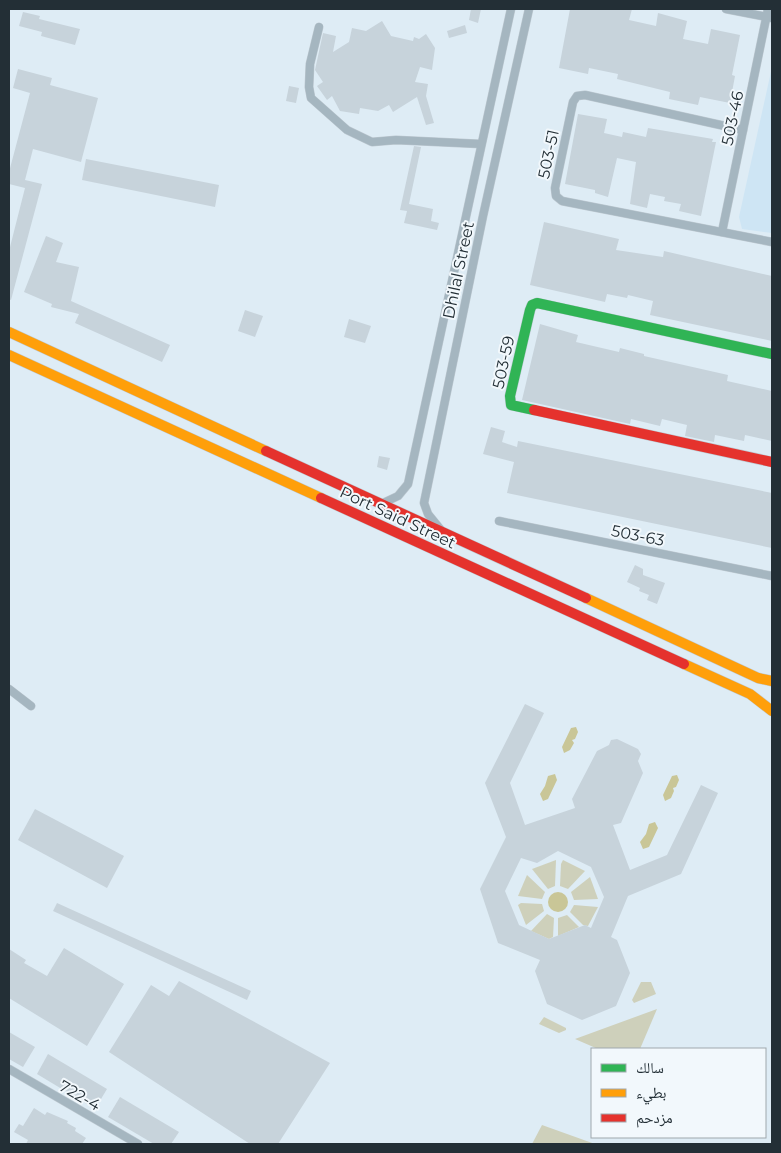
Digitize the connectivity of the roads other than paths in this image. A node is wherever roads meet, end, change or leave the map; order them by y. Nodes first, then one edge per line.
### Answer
1 (511, 9) edge
2 (529, 9) edge
3 (726, 9) edge
4 (768, 9) edge
5 (769, 18) edge
6 (319, 27) dead end
7 (743, 130) junction
8 (481, 144) junction
9 (468, 212) junction
10 (483, 216) junction
11 (722, 232) junction
12 (772, 242) edge
13 (9, 332) edge
14 (772, 354) edge
15 (9, 355) edge
16 (772, 462) edge
17 (380, 504) junction
18 (499, 521) dead end
19 (442, 532) junction
20 (772, 576) edge
21 (772, 682) edge
22 (9, 689) edge
23 (750, 694) junction
24 (772, 704) edge
25 (31, 706) dead end
26 (772, 711) edge
27 (9, 1069) edge
28 (138, 1144) edge

1 - 8 street, Dhilal Street
2 - 10 street, Dhilal Street
3 - 5 street
4 - 5 street, 503-46
5 - 7 street, 503-46
6 - 8 street
7 - 11 street, 503-46
7 - 11 street, 503-51
8 - 9 street, Dhilal Street
9 - 10 street
9 - 17 street, Dhilal Street
10 - 19 street, Dhilal Street
11 - 12 street, 503-51
13 - 17 main road, Port Said Street
14 - 16 main road, 503-59
15 - 23 main road, Port Said Street
17 - 19 main road, Port Said Street
18 - 20 street, 503-63
19 - 21 main road, Port Said Street
22 - 25 street
23 - 24 main road
23 - 26 main road, Port Said Street
27 - 28 street, 722-4

